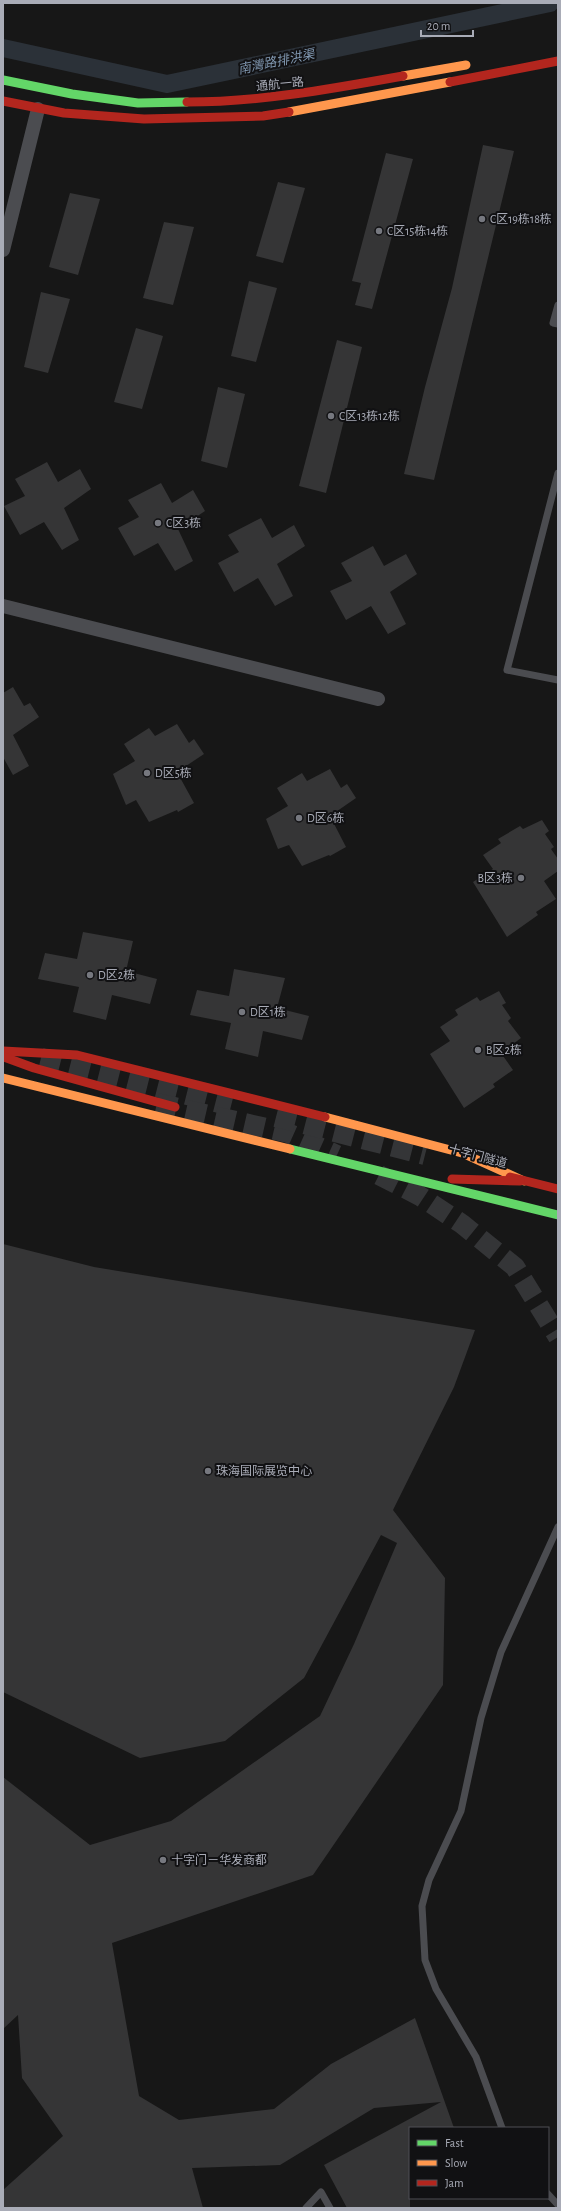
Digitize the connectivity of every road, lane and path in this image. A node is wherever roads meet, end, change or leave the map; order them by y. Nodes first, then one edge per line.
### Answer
1 (558, 61) edge
2 (474, 64) dead end
3 (3, 80) edge
4 (3, 101) edge
5 (38, 109) junction
6 (3, 250) edge
7 (558, 305) edge
8 (558, 324) edge
9 (558, 473) edge
10 (3, 606) edge
11 (558, 680) edge
12 (378, 699) dead end
13 (3, 1051) edge
14 (3, 1056) edge
15 (3, 1078) edge
16 (183, 1109) dead end
17 (361, 1156) dead end
18 (463, 1165) dead end
19 (524, 1180) junction
20 (558, 1189) edge
21 (558, 1215) edge
22 (558, 1527) edge
23 (502, 2127) edge
24 (549, 2195) edge
25 (558, 2205) edge
26 (306, 2208) edge
27 (330, 2208) edge

1 - 5 main road
2 - 3 main road, 通航一路
4 - 5 main road
5 - 6 street
7 - 8 lane
9 - 11 lane
10 - 12 street
13 - 19 main road
14 - 16 main road
15 - 21 main road
17 - 19 main road
18 - 19 main road, 十字门隧道
19 - 20 main road
22 - 23 lane
24 - 25 lane
26 - 27 lane

